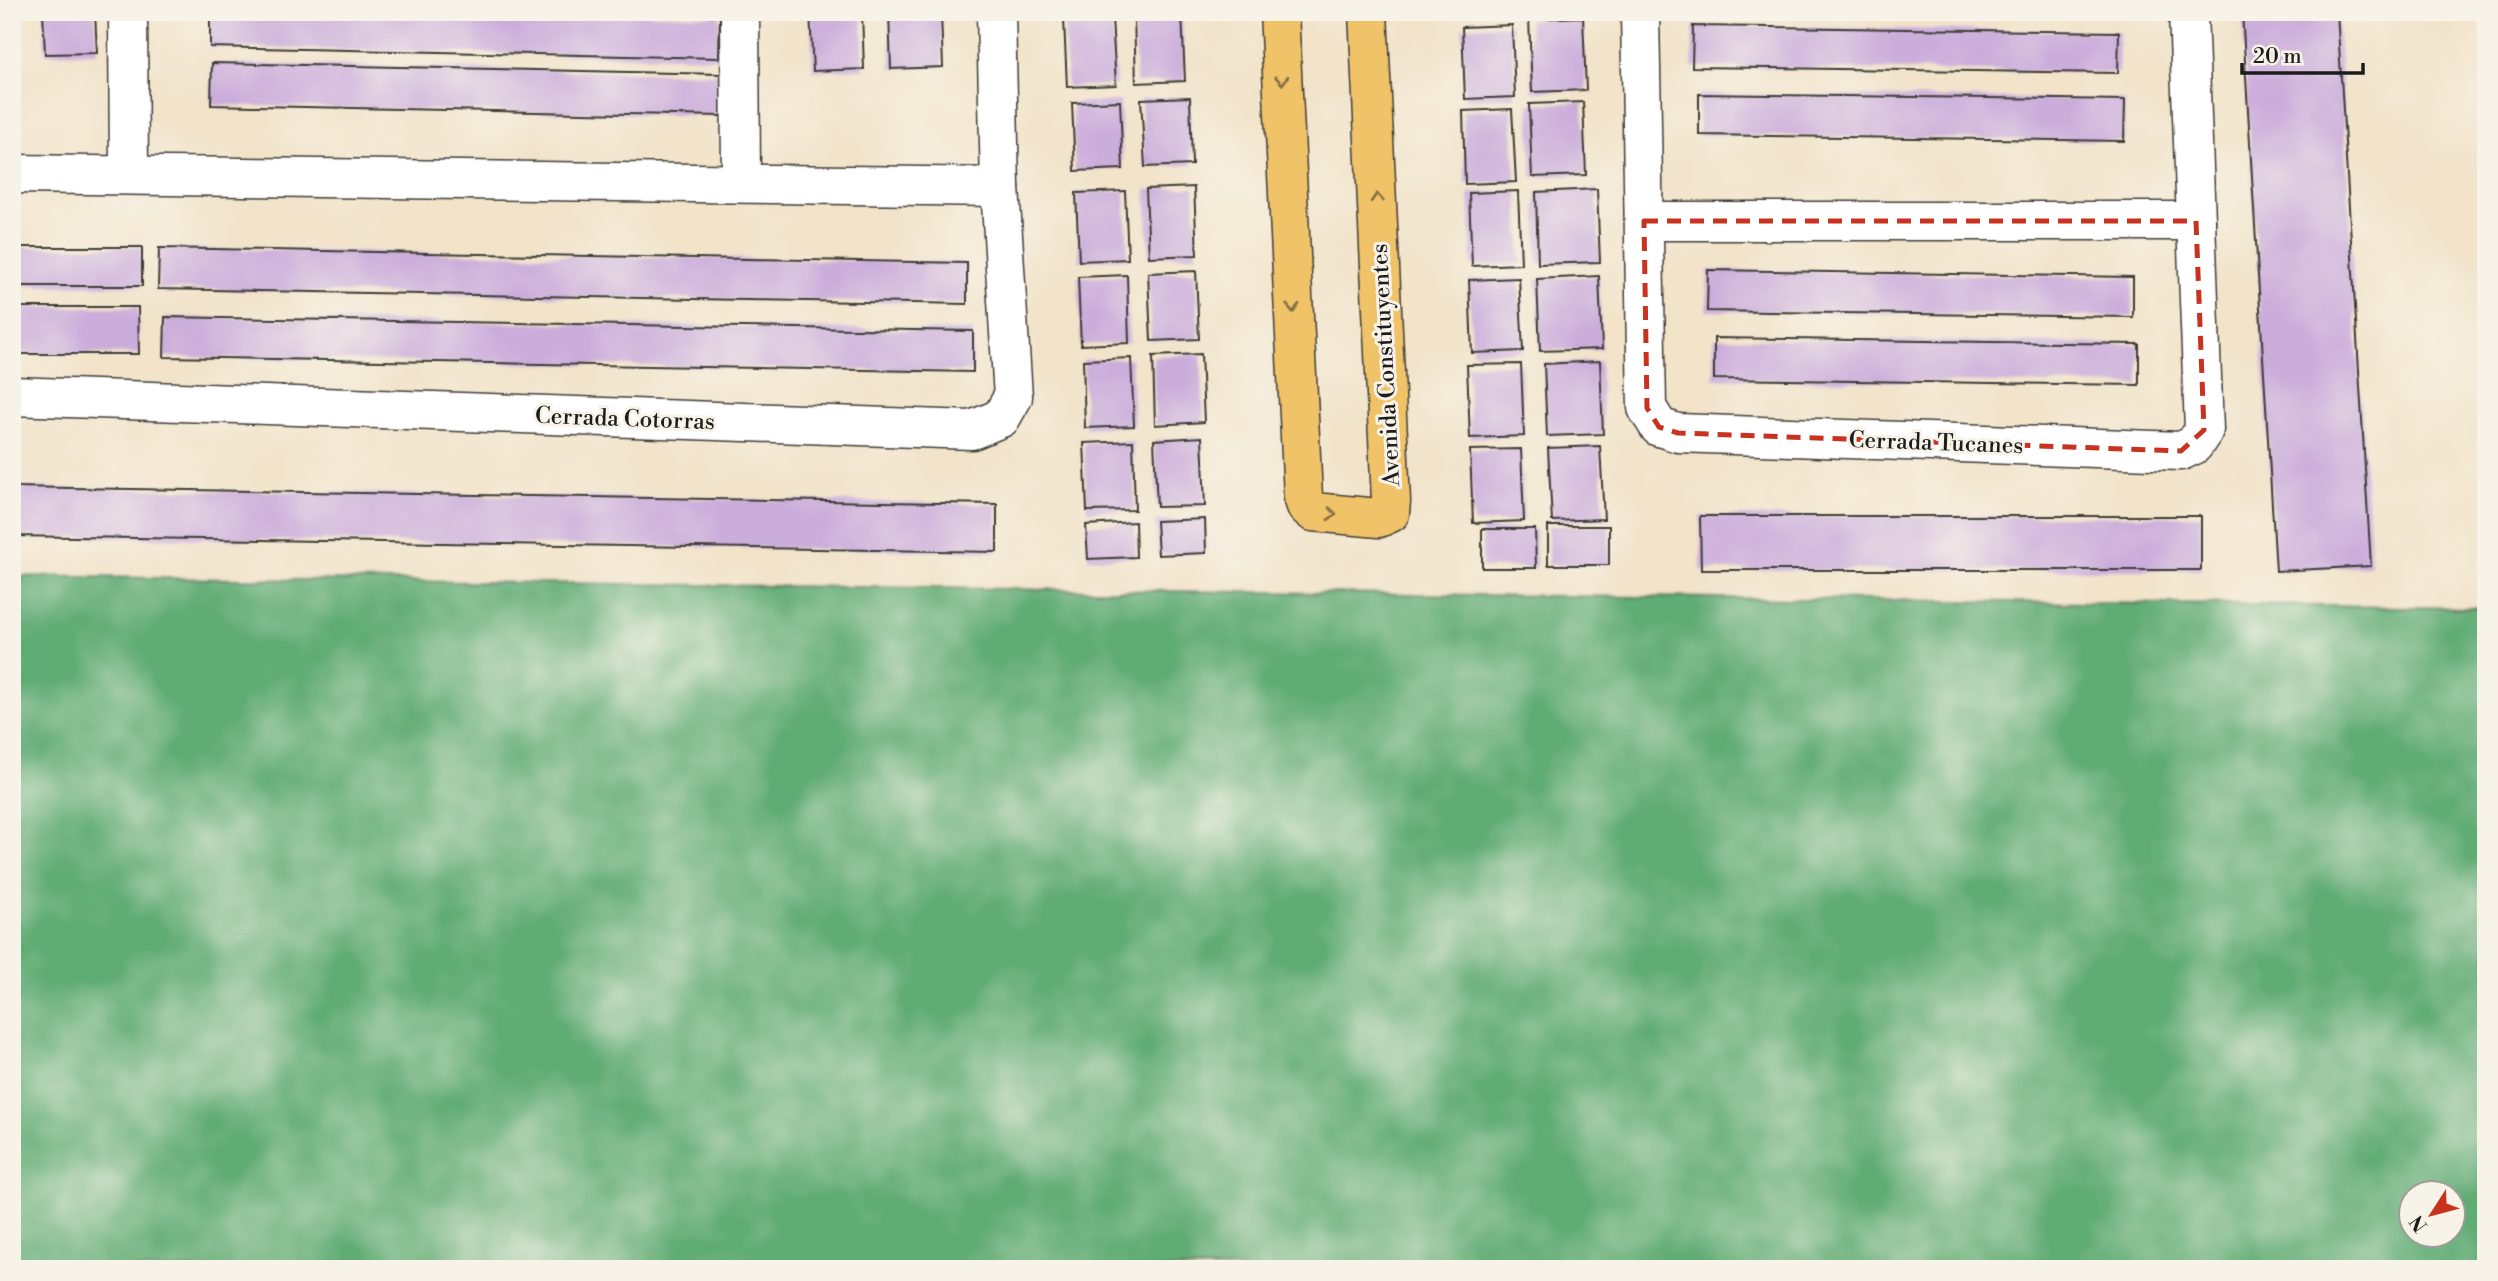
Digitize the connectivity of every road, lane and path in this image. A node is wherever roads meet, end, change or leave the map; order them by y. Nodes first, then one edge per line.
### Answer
1 (128, 12) edge
2 (740, 12) edge
3 (996, 12) edge
4 (1279, 12) edge
5 (1368, 12) edge
6 (1640, 12) edge
7 (2188, 12) edge
8 (12, 174) edge
9 (129, 175) junction
10 (741, 183) junction
11 (1000, 187) junction
12 (1644, 221) junction
13 (2196, 221) junction
14 (12, 396) edge

1 - 9 street
2 - 10 street
3 - 11 street, Cerrada Cotorras
4 -> 5 main road, Avenida Constituyentes
6 - 12 street, Cerrada Tucanes
7 - 13 street, Cerrada Tucanes
8 - 9 street
9 - 10 street
10 - 11 street
11 - 14 street, Cerrada Cotorras
12 - 13 street
12 - 13 street, Cerrada Tucanes

